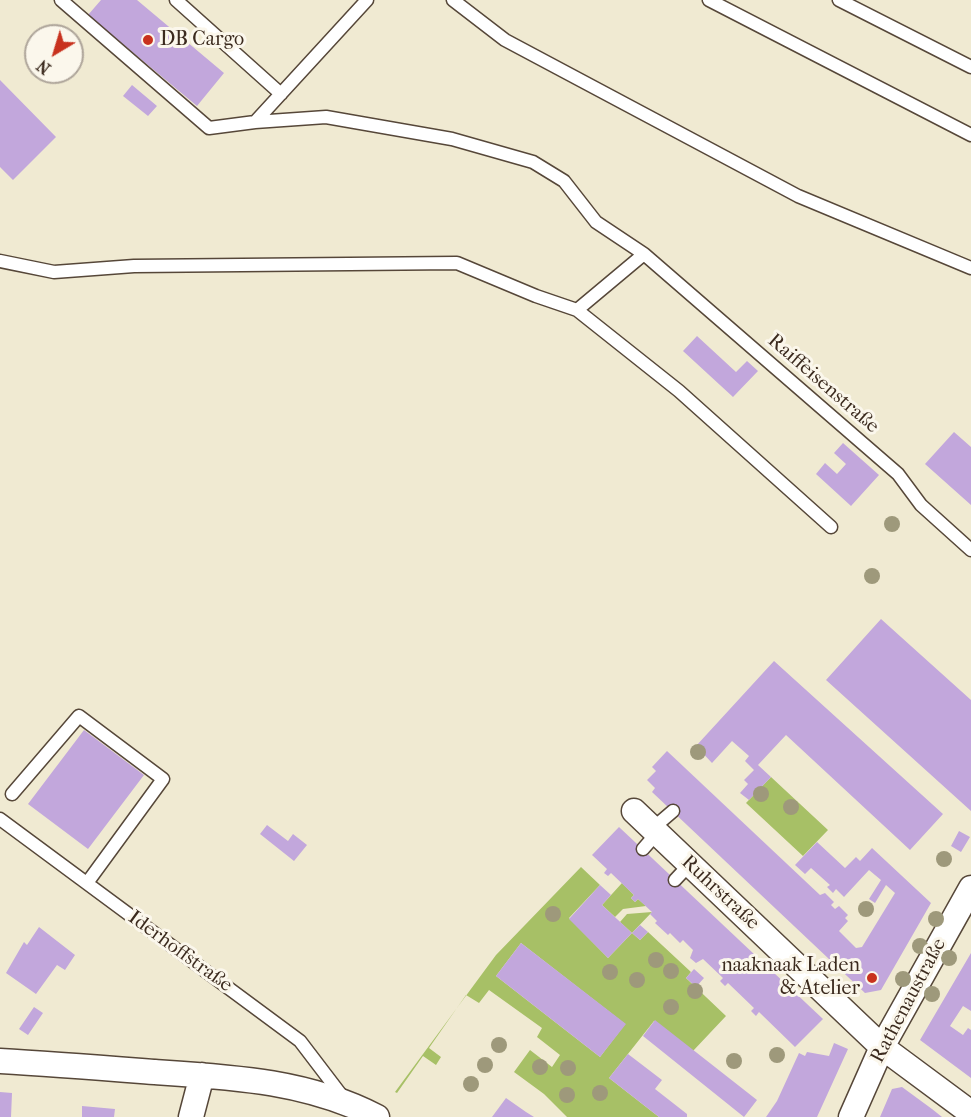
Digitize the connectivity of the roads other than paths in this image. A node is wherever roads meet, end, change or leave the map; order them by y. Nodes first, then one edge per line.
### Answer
1 (61, 0) edge
2 (176, 0) edge
3 (366, 0) edge
4 (453, 0) edge
5 (709, 0) edge
6 (839, 0) edge
7 (971, 67) edge
8 (281, 94) junction
9 (255, 122) junction
10 (971, 135) edge
11 (644, 255) junction
12 (0, 261) edge
13 (971, 268) edge
14 (577, 310) junction
15 (831, 527) dead end
16 (971, 550) edge
17 (12, 794) dead end
18 (634, 811) dead end
19 (673, 811) dead end
20 (0, 819) edge
21 (651, 837) junction
22 (87, 883) junction
23 (971, 888) edge
24 (882, 1047) junction
25 (0, 1061) edge
26 (202, 1075) junction
27 (345, 1101) junction
28 (971, 1113) edge
29 (191, 1117) edge
30 (377, 1117) edge
31 (851, 1117) edge

1 - 9 lane, Raiffeisenstraße
2 - 8 lane
3 - 8 lane
4 - 13 lane
5 - 10 lane
6 - 7 lane
8 - 9 lane
9 - 11 lane, Raiffeisenstraße
11 - 14 lane
11 - 16 lane, Raiffeisenstraße
12 - 14 lane
14 - 15 lane
17 - 22 lane
18 - 21 street, Ruhrstraße
19 - 21 lane
20 - 22 lane, Iderhoffstraße
21 - 24 street, Ruhrstraße
22 - 27 lane, Iderhoffstraße
23 - 24 street, Rathenaustraße
24 - 28 street, Ruhrstraße
24 - 31 street, Rathenaustraße
25 - 26 street, Iderhoffstraße
26 - 27 street, Iderhoffstraße
26 - 29 street
27 - 30 street, Iderhoffstraße

